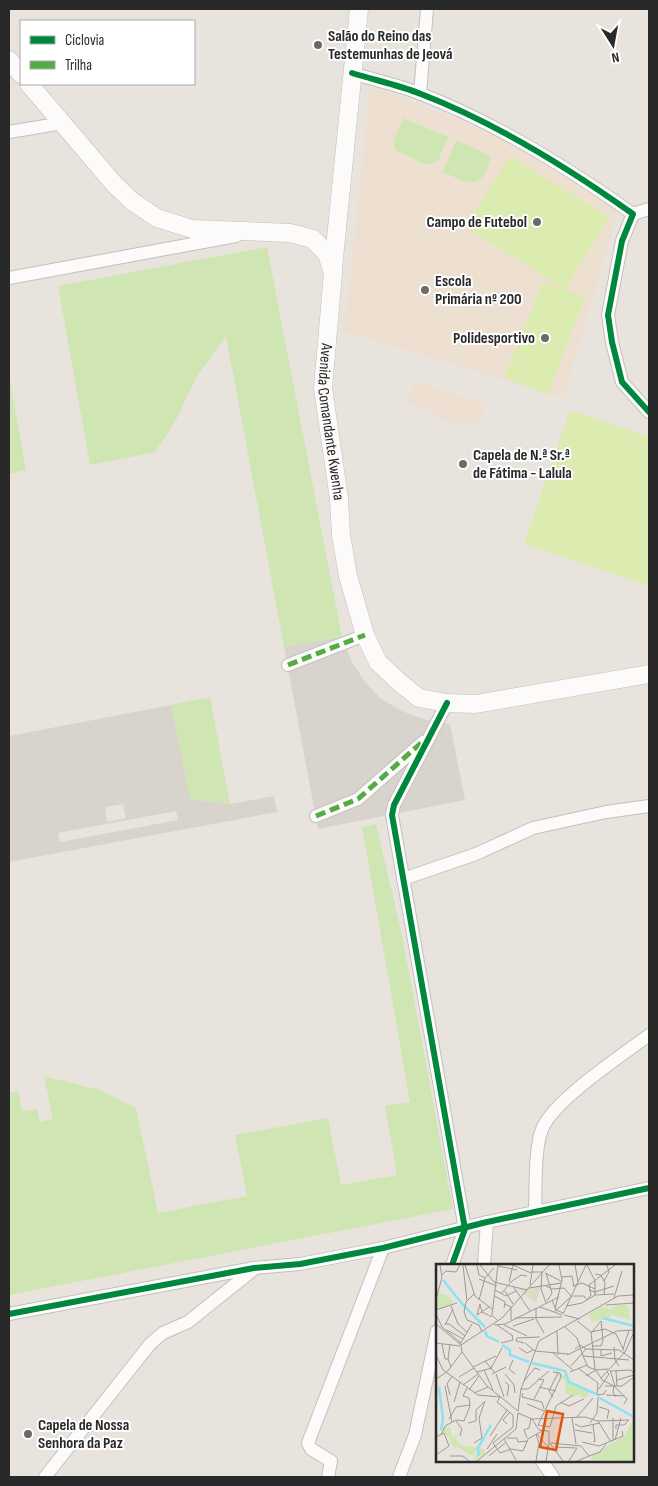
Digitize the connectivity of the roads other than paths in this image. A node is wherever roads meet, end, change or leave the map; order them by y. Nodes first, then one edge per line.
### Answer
1 (359, 9) edge
2 (428, 9) edge
3 (9, 60) edge
4 (20, 73) edge
5 (352, 73) junction
6 (30, 85) edge
7 (420, 94) junction
8 (63, 123) junction
9 (9, 132) edge
10 (649, 209) edge
11 (632, 214) junction
12 (255, 232) junction
13 (333, 273) junction
14 (9, 278) edge
15 (649, 412) edge
16 (365, 635) junction
17 (288, 665) dead end
18 (649, 674) edge
19 (447, 703) junction
20 (433, 731) junction
21 (649, 806) edge
22 (316, 816) dead end
23 (403, 879) junction
24 (649, 1035) edge
25 (649, 1188) edge
26 (536, 1211) junction
27 (487, 1222) junction
28 (465, 1229) junction
29 (383, 1248) junction
30 (452, 1264) edge
31 (484, 1264) edge
32 (254, 1268) junction
33 (9, 1314) edge
34 (436, 1336) edge
35 (542, 1461) edge
36 (45, 1477) edge
37 (328, 1477) edge
38 (398, 1477) edge
39 (553, 1477) edge

1 - 5 main road
2 - 7 street
3 - 4 main road
5 - 7 street
5 - 13 main road
6 - 8 main road, Avenida Comandante Kwenha
7 - 11 street
8 - 9 street
8 - 12 main road, Avenida Comandante Kwenha
10 - 11 street
11 - 15 street
12 - 13 main road, Avenida Comandante Kwenha
12 - 14 street
13 - 16 main road, Avenida Comandante Kwenha
16 - 17 street
16 - 19 main road, Avenida Comandante Kwenha
18 - 19 main road, Avenida Comandante Kwenha
19 - 20 street
20 - 22 street
20 - 23 street
21 - 23 street
23 - 28 street
24 - 26 street
25 - 26 street
26 - 27 street
27 - 28 street
27 - 31 street
28 - 29 street
28 - 30 street
29 - 32 street
29 - 37 street
32 - 33 street
32 - 36 street
34 - 38 street
35 - 39 street

